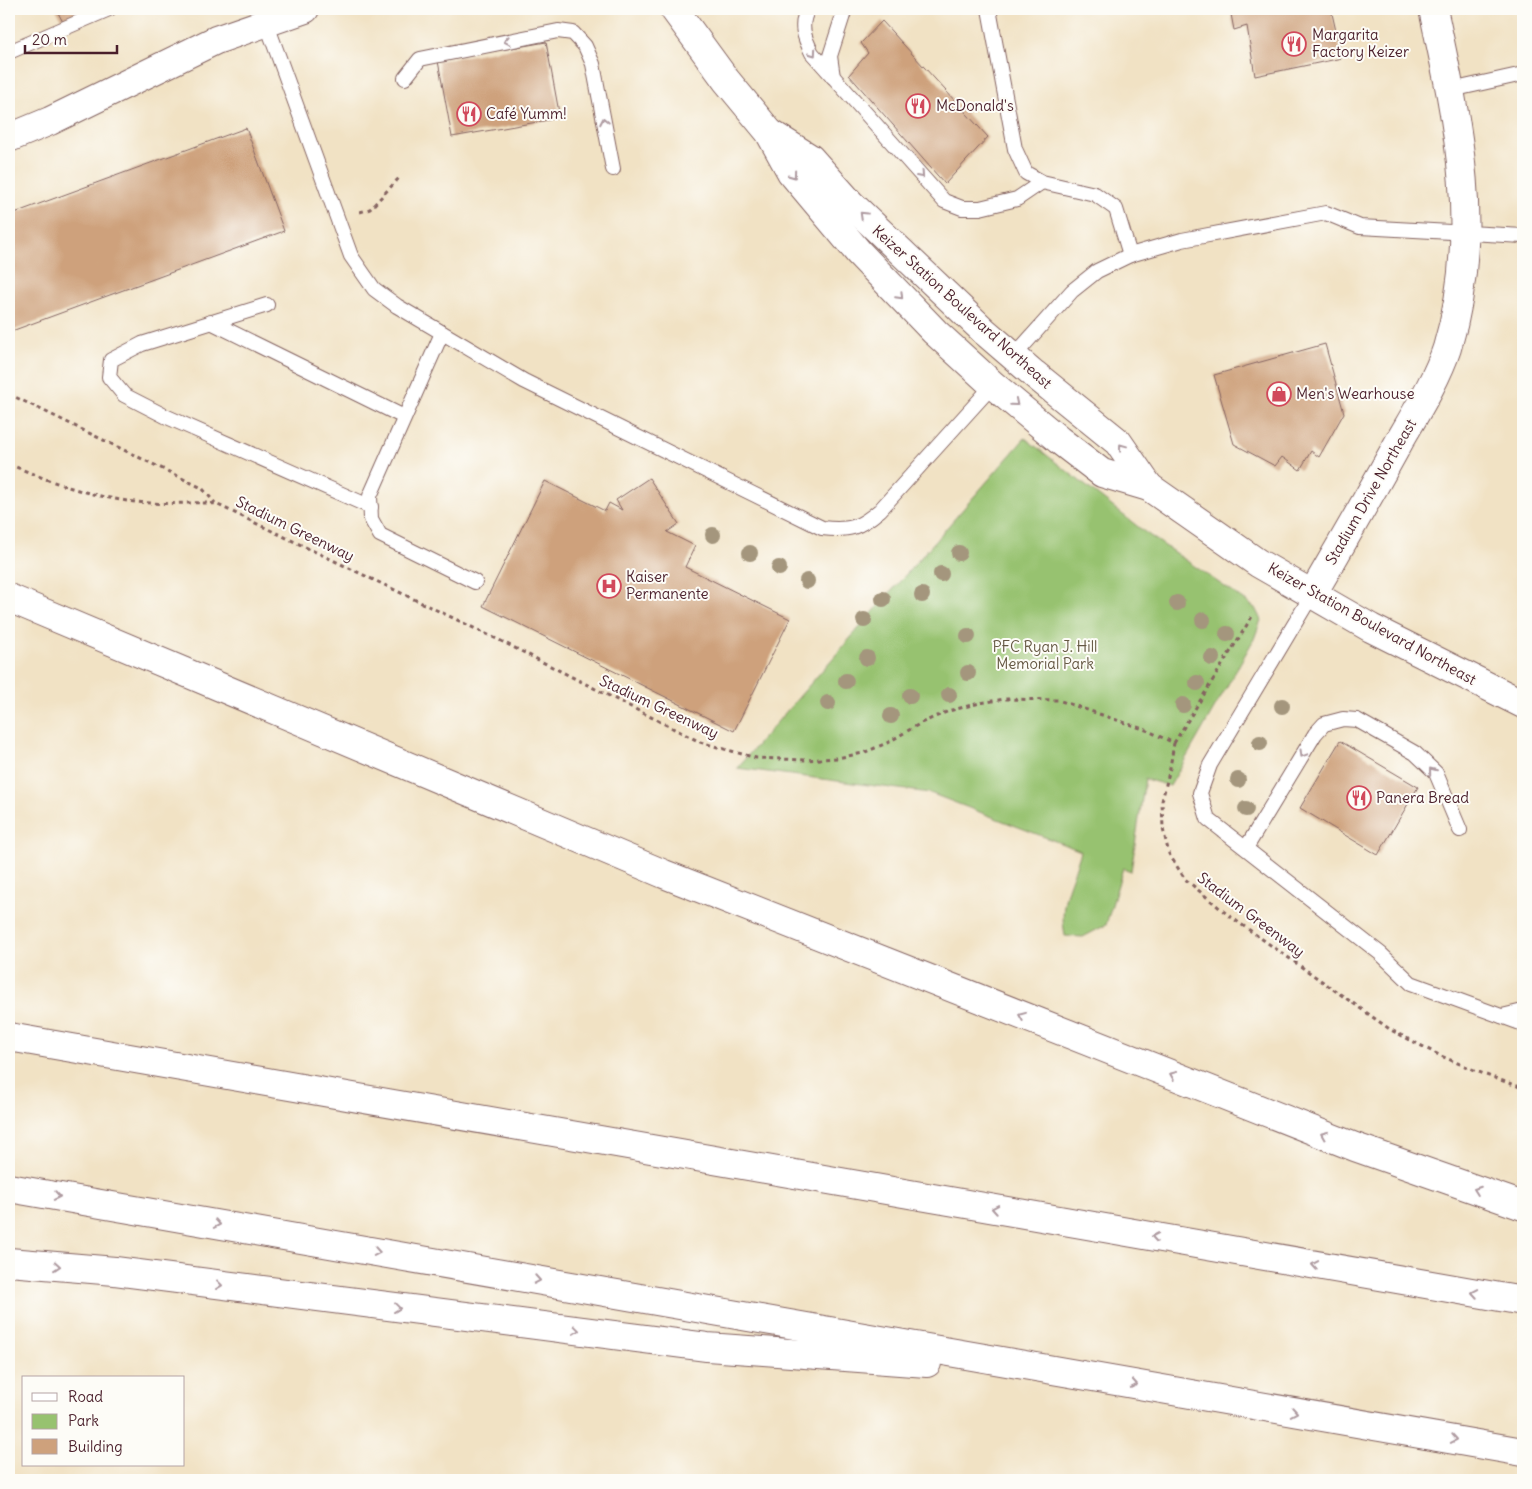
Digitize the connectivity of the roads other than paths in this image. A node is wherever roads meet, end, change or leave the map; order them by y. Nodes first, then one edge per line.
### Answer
1 (109, 9) edge
2 (305, 9) edge
3 (674, 9) edge
4 (808, 9) edge
5 (845, 9) edge
6 (989, 9) edge
7 (1433, 9) edge
8 (264, 15) edge
9 (9, 52) edge
10 (1523, 74) edge
11 (833, 77) junction
12 (405, 78) dead end
13 (1451, 90) junction
14 (769, 132) junction
15 (9, 138) edge
16 (613, 169) dead end
17 (1042, 182) junction
18 (1465, 233) junction
19 (1523, 236) edge
20 (1130, 255) junction
21 (267, 305) dead end
22 (211, 322) junction
23 (442, 333) junction
24 (1014, 356) junction
25 (993, 385) junction
26 (404, 417) junction
27 (1149, 487) junction
28 (371, 507) junction
29 (475, 582) dead end
30 (1313, 593) junction
31 (9, 598) edge
32 (1523, 704) edge
33 (1460, 830) dead end
34 (1246, 848) junction
35 (1523, 1011) edge
36 (1502, 1016) junction
37 (1523, 1024) edge
38 (9, 1037) edge
39 (9, 1188) edge
40 (1523, 1206) edge
41 (9, 1262) edge
42 (1523, 1301) edge
43 (1086, 1375) junction
44 (1523, 1452) edge

1 - 9 lane
2 - 8 main road
3 - 14 main road, Keizer Station Boulevard Northeast
4 -> 11 lane
5 - 11 lane
6 - 17 lane
7 - 13 main road, Stadium Drive Northeast
8 - 15 main road
8 - 23 lane
10 - 13 lane
11 -> 17 lane
16 -> 12 lane
13 - 18 main road, Stadium Drive Northeast
24 -> 14 main road, Keizer Station Boulevard Northeast
14 -> 25 main road, Keizer Station Boulevard Northeast
17 - 20 lane
18 - 19 lane
18 - 20 lane
18 - 30 main road, Stadium Drive Northeast
20 - 24 lane
21 - 22 lane
22 - 26 lane
22 - 28 lane
23 - 25 lane
23 - 26 lane
27 -> 24 main road, Keizer Station Boulevard Northeast
25 -> 27 main road, Keizer Station Boulevard Northeast
26 - 28 lane
27 - 30 main road, Keizer Station Boulevard Northeast
28 - 29 lane
30 - 32 main road, Keizer Station Boulevard Northeast
30 - 34 lane
40 -> 31 main road
33 -> 34 lane
34 - 36 lane
35 - 36 lane
36 - 37 lane
42 -> 38 main road
39 -> 43 main road
41 -> 43 main road
43 -> 44 main road

